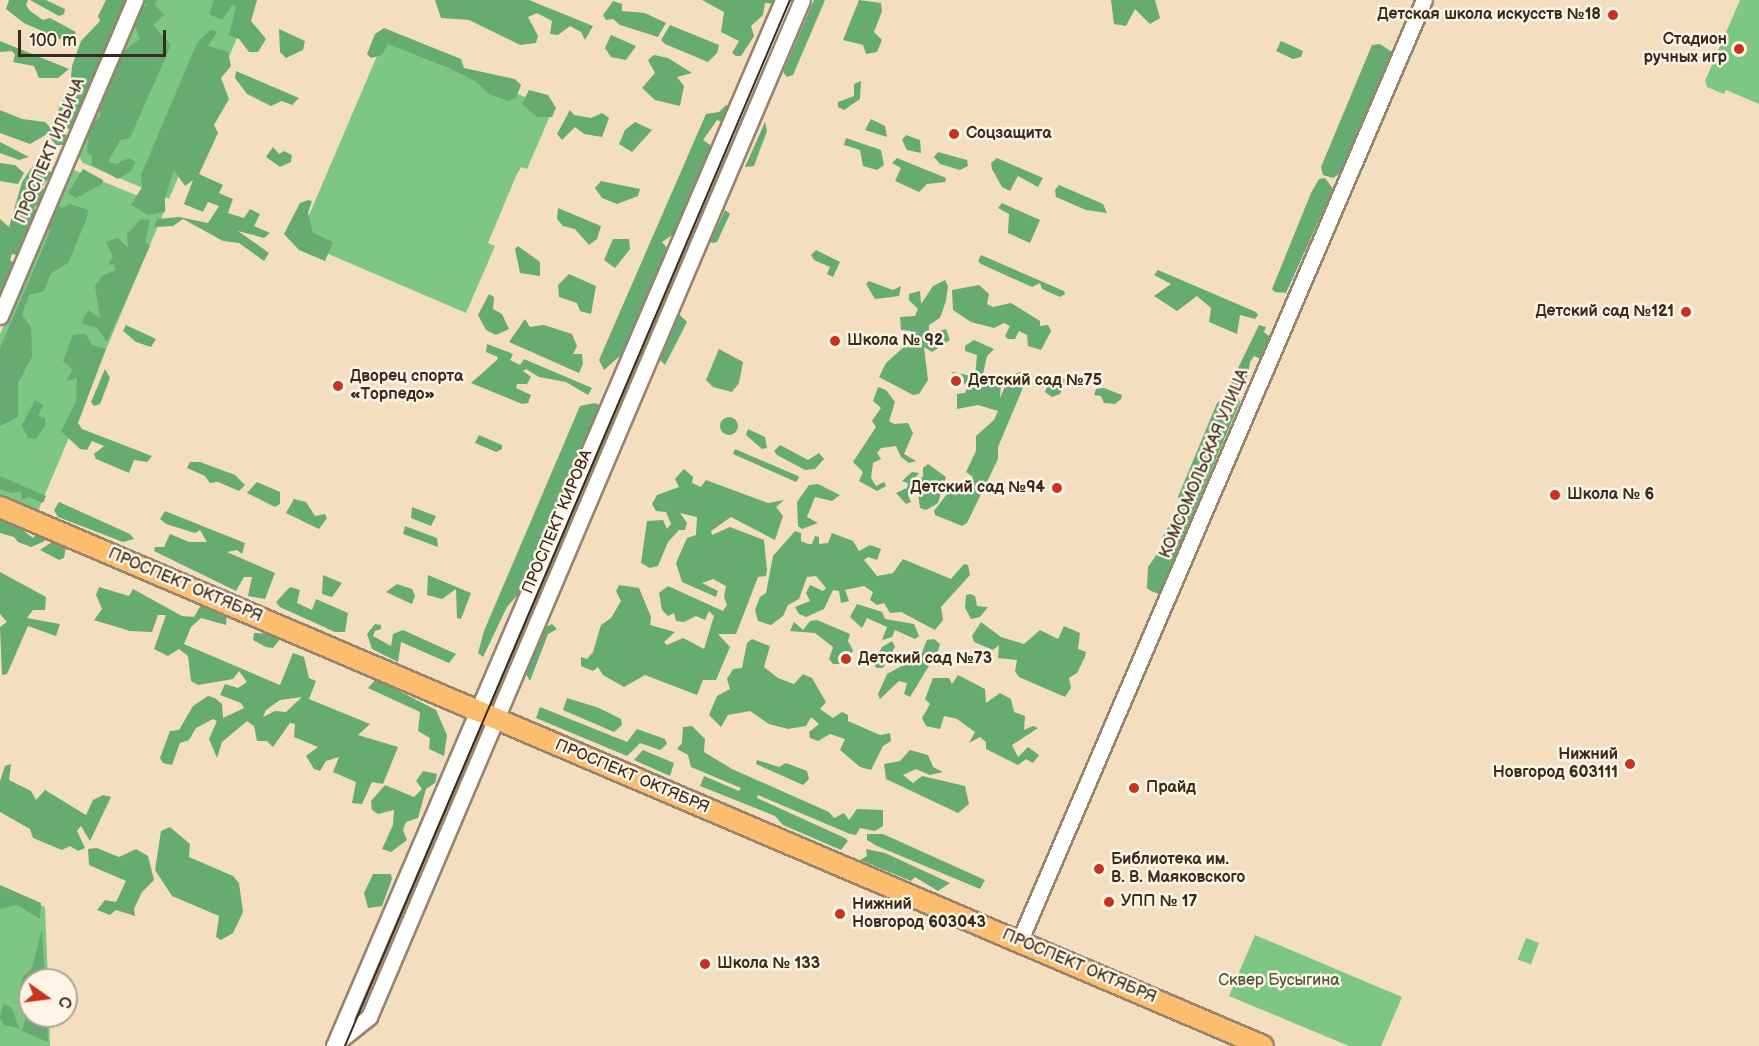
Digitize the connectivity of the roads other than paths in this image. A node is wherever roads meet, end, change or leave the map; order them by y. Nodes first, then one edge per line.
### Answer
1 (135, 0) edge
2 (783, 0) edge
3 (802, 0) edge
4 (1424, 0) edge
5 (0, 316) edge
6 (0, 507) edge
7 (487, 715) junction
8 (1019, 942) junction
9 (334, 1046) edge
10 (1263, 1046) edge

1 - 5 street, ПРОСПЕКТ ИЛЬИЧА
2 - 7 street, ПРОСПЕКТ КИРОВА
3 - 7 street, ПРОСПЕКТ КИРОВА
4 - 8 street, КОМСОМОЛЬСКАЯ УЛИЦА
6 - 7 main road, ПРОСПЕКТ ОКТЯБРЯ
7 - 8 main road, ПРОСПЕКТ ОКТЯБРЯ
7 - 9 street, ПРОСПЕКТ КИРОВА
8 - 10 main road, ПРОСПЕКТ ОКТЯБРЯ

